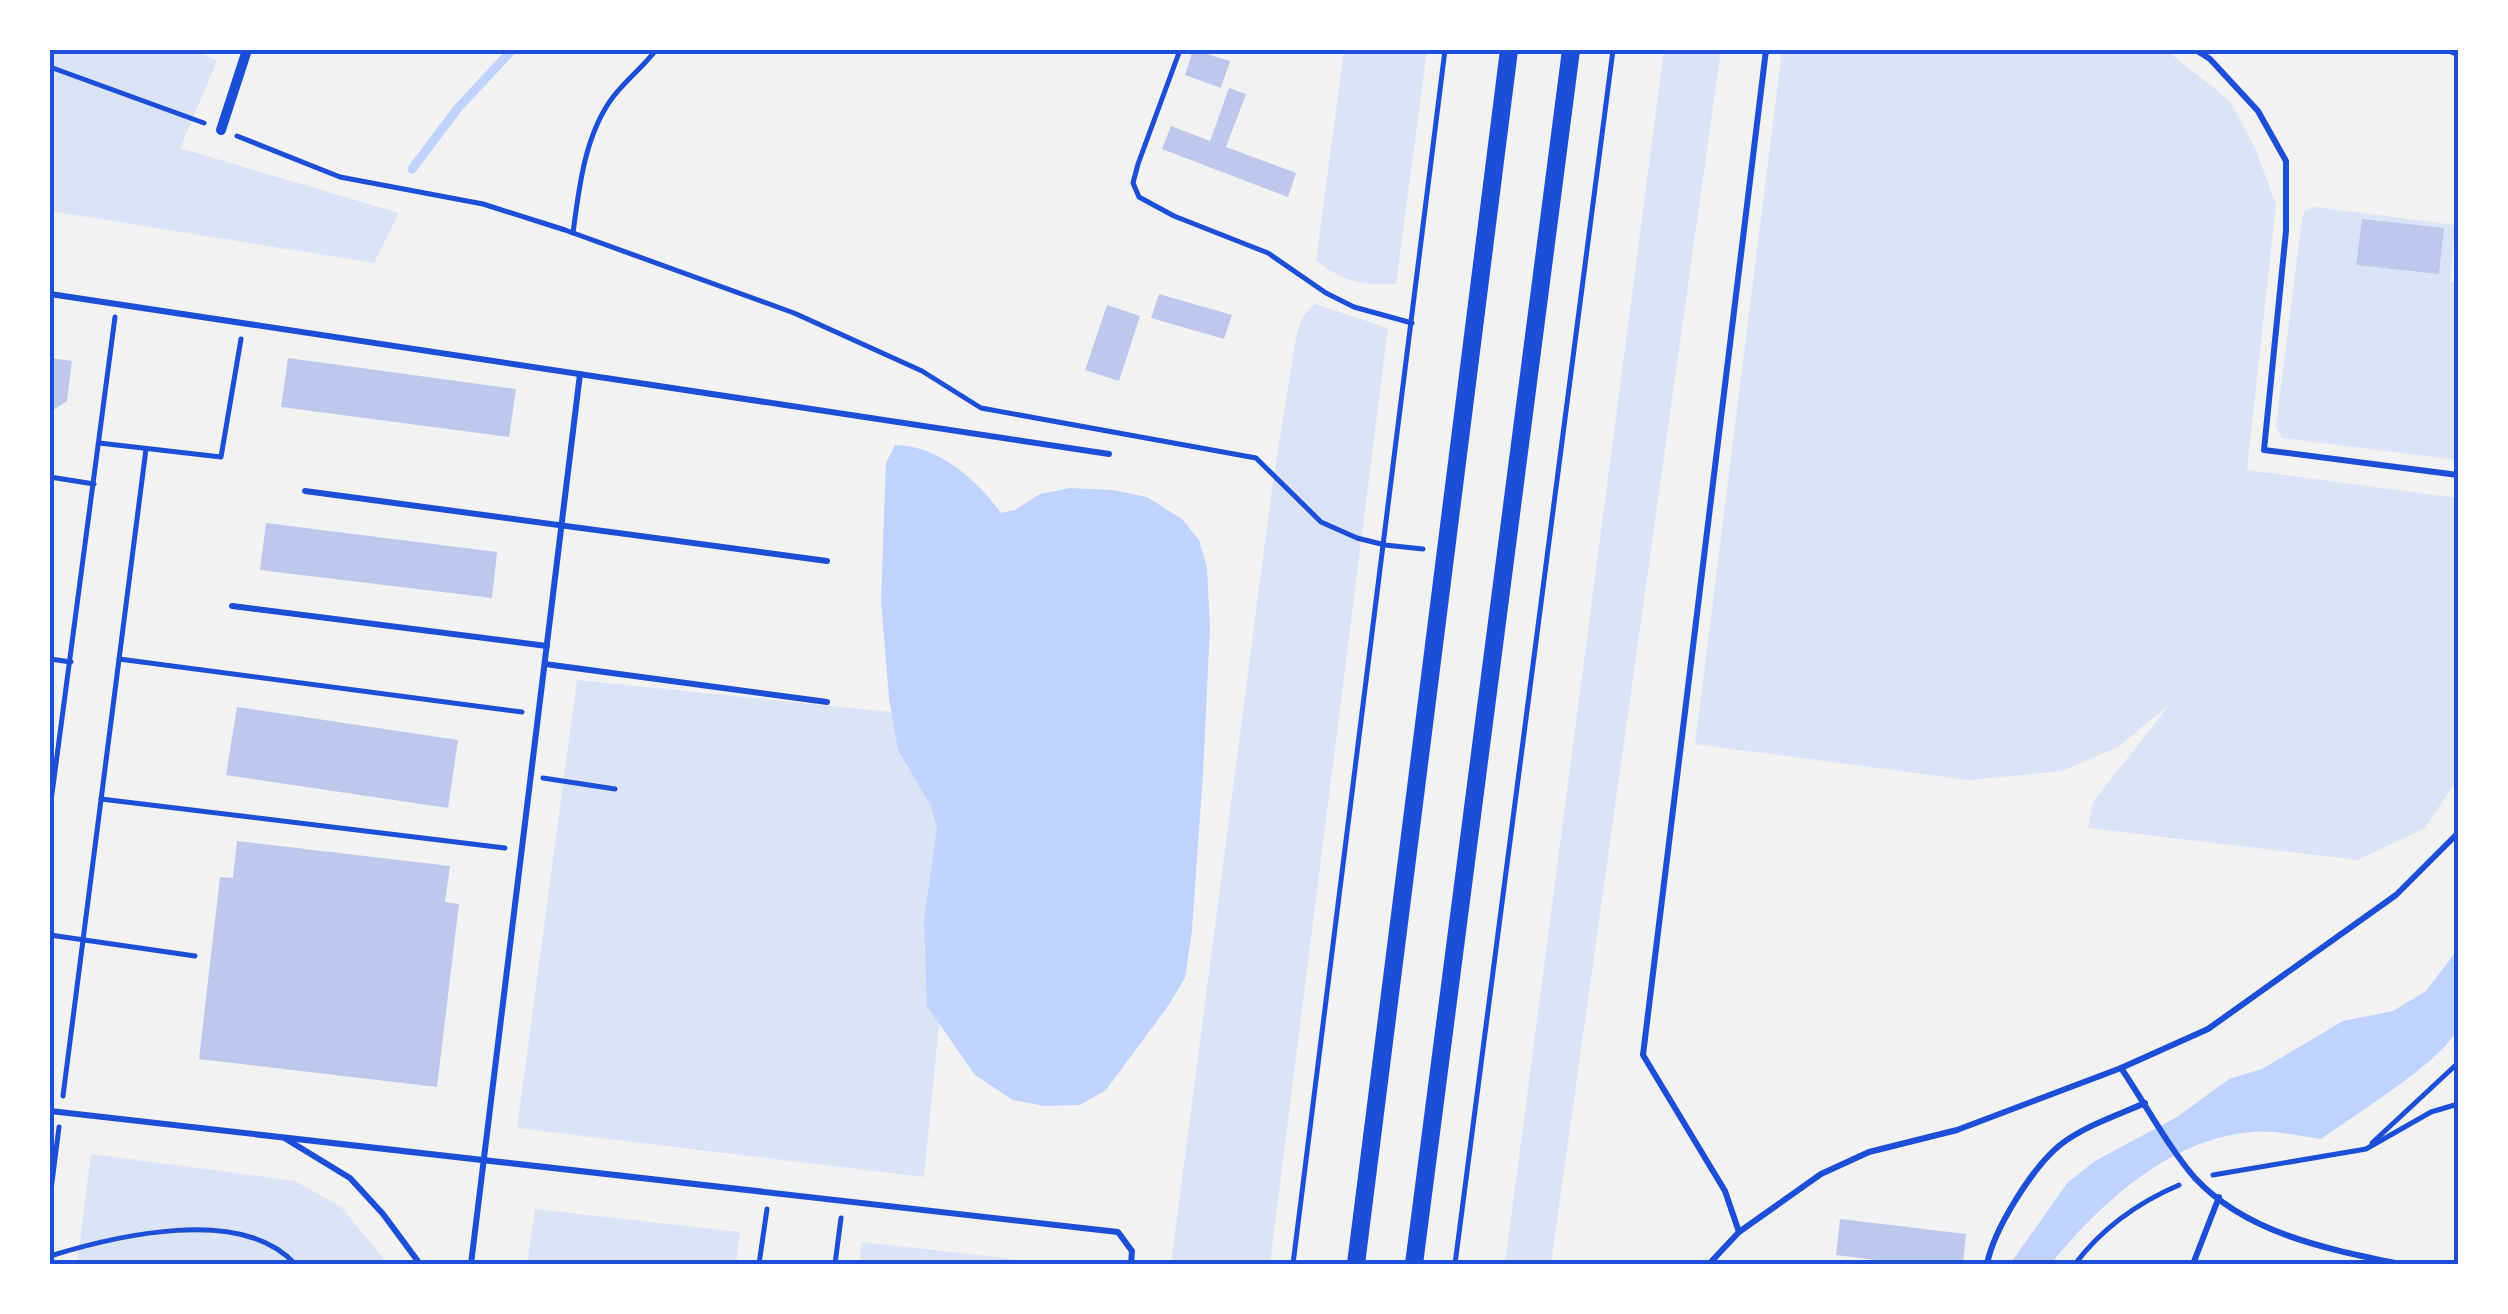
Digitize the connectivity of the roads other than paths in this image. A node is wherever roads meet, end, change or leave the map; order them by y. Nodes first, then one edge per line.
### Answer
1 (247, 50) edge
2 (1509, 50) edge
3 (1571, 50) edge
4 (1766, 50) edge
5 (2196, 50) edge
6 (222, 130) road end
7 (50, 294) edge
8 (580, 374) junction
9 (1109, 454) dead end
10 (2458, 476) edge
11 (305, 491) dead end
12 (562, 526) junction
13 (827, 561) dead end
14 (232, 606) dead end
15 (547, 646) junction
16 (545, 664) junction
17 (827, 702) dead end
18 (2458, 834) edge
19 (2121, 1068) junction
20 (2145, 1103) junction
21 (50, 1111) edge
22 (280, 1136) junction
23 (484, 1158) junction
24 (2219, 1197) junction
25 (1739, 1232) junction
26 (420, 1264) edge
27 (471, 1264) edge
28 (1131, 1264) edge
29 (1356, 1264) edge
30 (1414, 1264) edge
31 (1709, 1264) edge
32 (1986, 1264) edge
33 (2193, 1264) edge
34 (2400, 1264) edge

1 - 6 street
2 - 29 main road
3 - 30 main road
4 - 25 lane
5 - 10 lane
7 - 8 lane
8 - 9 lane
8 - 12 lane
11 - 12 lane
12 - 13 lane
12 - 15 lane
14 - 15 lane
15 - 16 lane
16 - 17 lane
16 - 23 lane
18 - 19 lane
19 - 20 lane
19 - 25 lane
20 - 24 lane
20 - 32 lane
21 - 22 lane
22 - 23 lane
22 - 26 lane
23 - 27 lane
23 - 28 lane
24 - 33 lane
24 - 34 lane
25 - 31 lane

